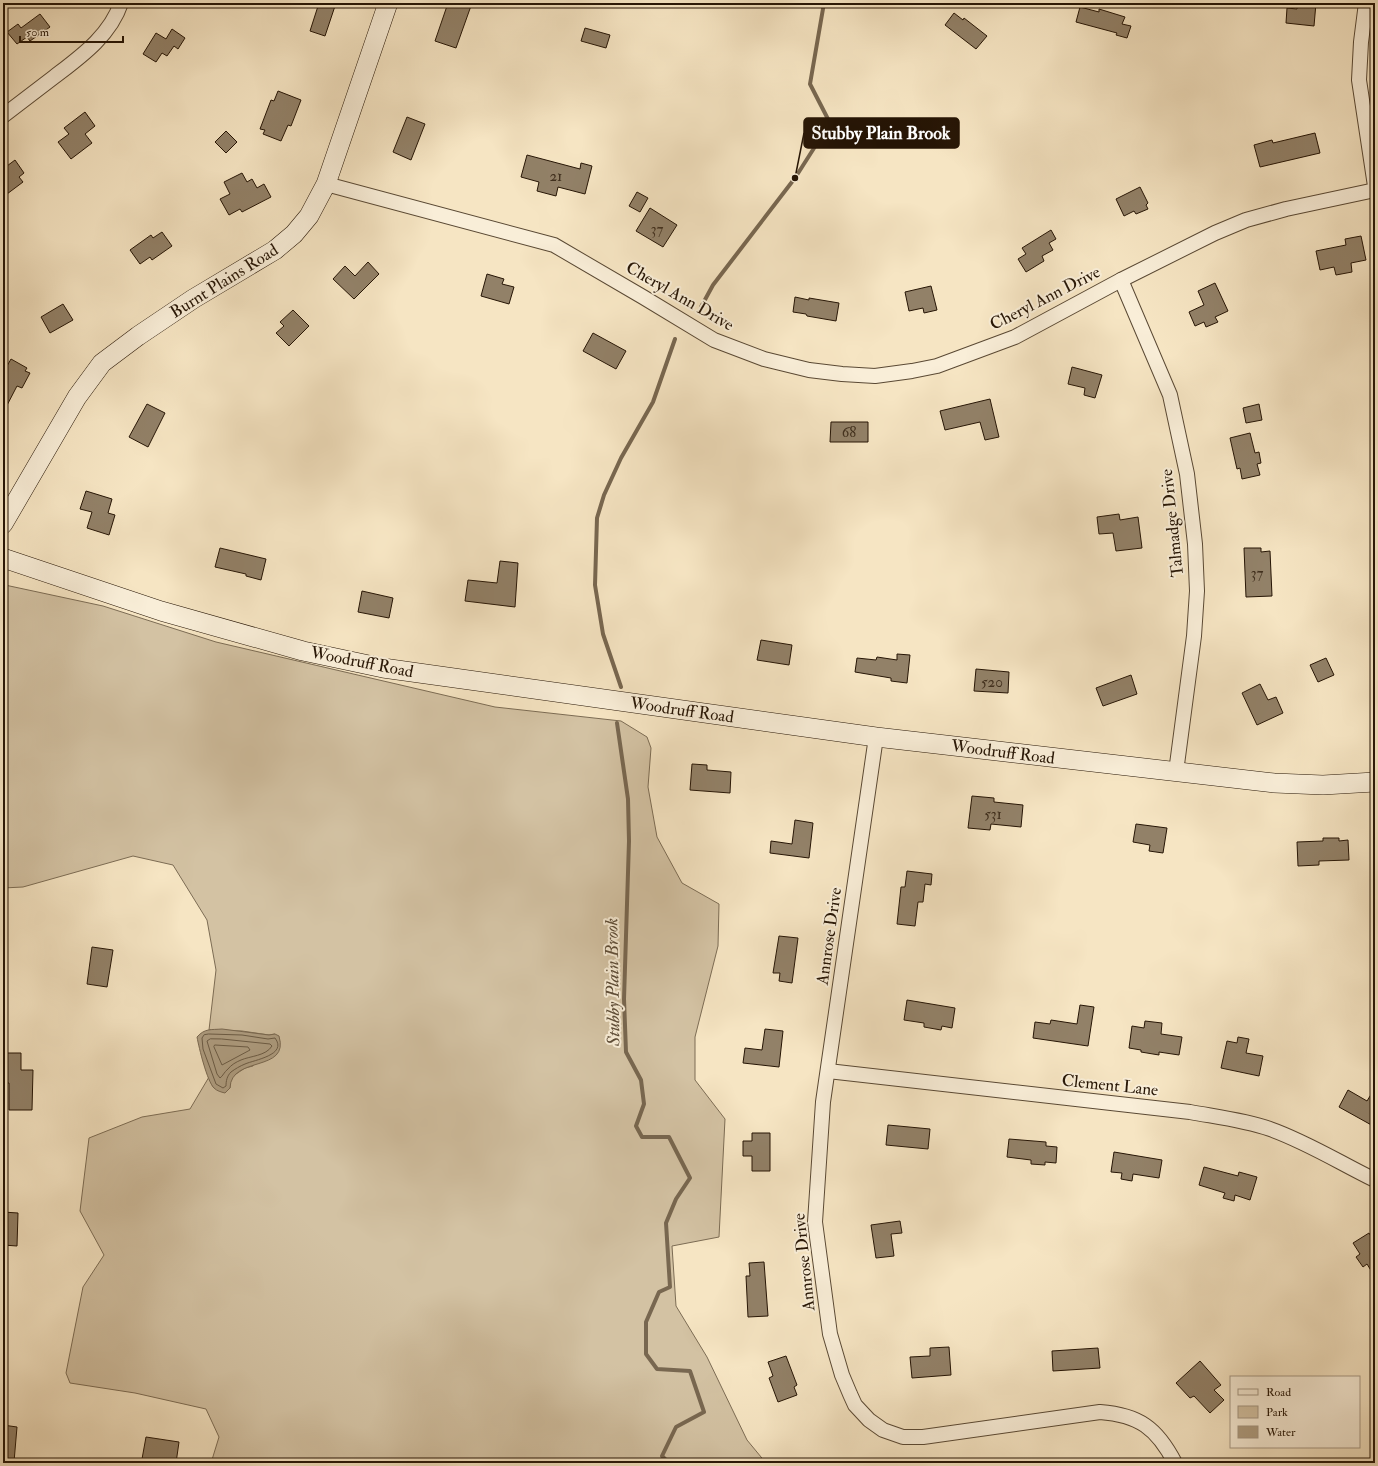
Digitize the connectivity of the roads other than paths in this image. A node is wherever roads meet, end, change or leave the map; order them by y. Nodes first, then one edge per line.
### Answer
1 (121, 3) edge
2 (388, 3) edge
3 (1366, 3) edge
4 (3, 116) edge
5 (326, 184) junction
6 (1375, 186) edge
7 (1375, 190) edge
8 (1121, 280) junction
9 (3, 524) edge
10 (3, 558) edge
11 (876, 737) junction
12 (1176, 772) junction
13 (1375, 782) edge
14 (828, 1071) junction
15 (1375, 1180) edge
16 (1175, 1463) edge

1 - 4 street
2 - 5 street, Burnt Plains Road
3 - 6 street
5 - 8 street, Cheryl Ann Drive
5 - 9 street, Burnt Plains Road
7 - 8 street, Cheryl Ann Drive
8 - 12 street, Talmadge Drive
10 - 11 street, Woodruff Road
11 - 12 street, Woodruff Road
11 - 14 street, Annrose Drive
12 - 13 street, Woodruff Road
14 - 15 street, Clement Lane
14 - 16 street, Annrose Drive

